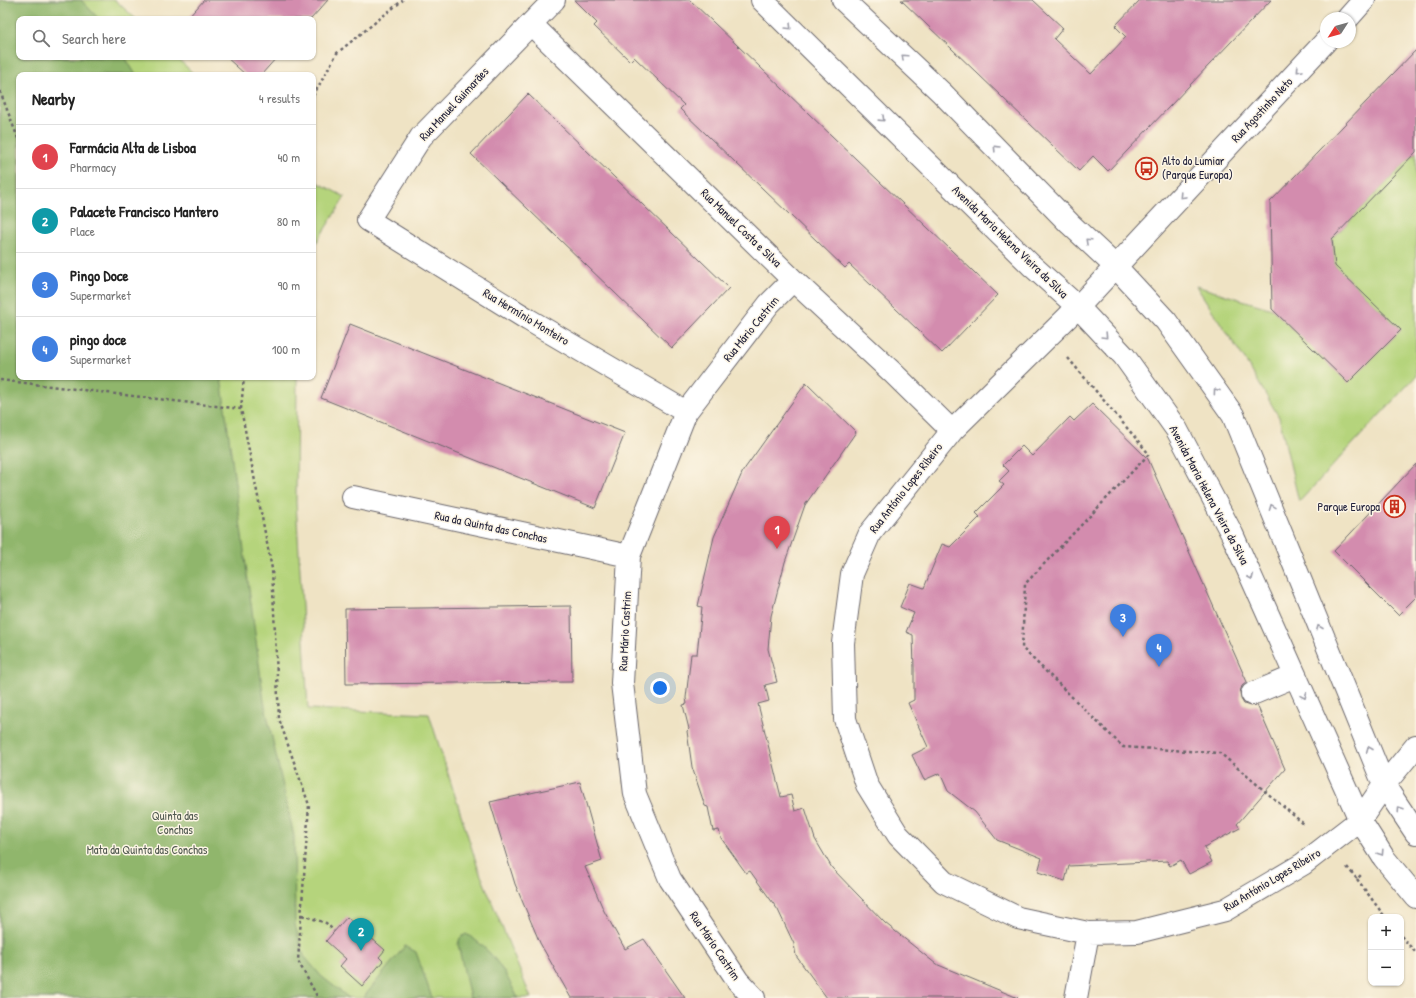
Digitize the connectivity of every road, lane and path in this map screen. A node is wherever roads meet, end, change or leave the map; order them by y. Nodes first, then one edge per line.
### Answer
1 (403, 0) edge
2 (554, 0) edge
3 (762, 0) edge
4 (843, 0) edge
5 (1364, 0) edge
6 (1353, 12) edge
7 (531, 24) junction
8 (1320, 47) edge
9 (0, 91) edge
10 (316, 91) edge
11 (16, 133) edge
12 (368, 220) joint
13 (1116, 267) junction
14 (794, 280) junction
15 (1078, 307) junction
16 (1050, 337) junction
17 (0, 380) edge
18 (244, 380) edge
19 (242, 409) junction
20 (686, 412) junction
21 (952, 431) junction
22 (353, 497) dead end
23 (629, 556) junction
24 (1295, 676) junction
25 (1252, 694) dead end
26 (1416, 746) edge
27 (1384, 785) junction
28 (1287, 810) dead end
29 (1360, 820) junction
30 (1416, 833) edge
31 (1357, 879) dead end
32 (1416, 897) edge
33 (1383, 914) edge
34 (302, 915) junction
35 (334, 931) dead end
36 (1088, 933) junction
37 (1404, 939) edge
38 (1416, 952) edge
39 (318, 998) edge
40 (754, 998) edge
41 (1076, 998) edge

1 - 10 path
2 - 7 street, Rua Manuel Guimarães
3 -> 15 street, Avenida Maria Helena Vieira da Silva
13 -> 4 street
5 - 6 street
7 - 12 street, Rua Manuel Guimarães
7 - 14 street, Rua Manuel Costa e Silva
8 -> 13 street, Rua Agostinho Neto
9 - 11 path
12 - 20 street, Rua Hermínio Monteiro
13 - 15 street, Rua Agostinho Neto
27 -> 13 street
14 - 20 street, Rua Mário Castrim
14 - 21 street, Rua Manuel Costa e Silva
15 - 16 street, Rua António Lopes Ribeiro
15 -> 24 street, Avenida Maria Helena Vieira da Silva
16 - 21 street, Rua António Lopes Ribeiro
16 - 28 path
17 - 19 path
18 - 19 path
19 - 34 path
20 - 23 street, Rua Mário Castrim
21 - 36 street, Rua António Lopes Ribeiro
22 - 23 street, Rua da Quinta das Conchas
23 - 40 street, Rua Mário Castrim
24 - 25 street
24 -> 29 street, Avenida Maria Helena Vieira da Silva
26 - 27 street, Rua António Lopes Ribeiro
27 - 29 street, Rua António Lopes Ribeiro
30 -> 27 street
29 -> 32 street, Avenida Maria Helena Vieira da Silva
29 - 36 street, Rua António Lopes Ribeiro
31 - 33 path
34 - 35 path
34 - 39 path
36 - 41 street
37 - 38 path

